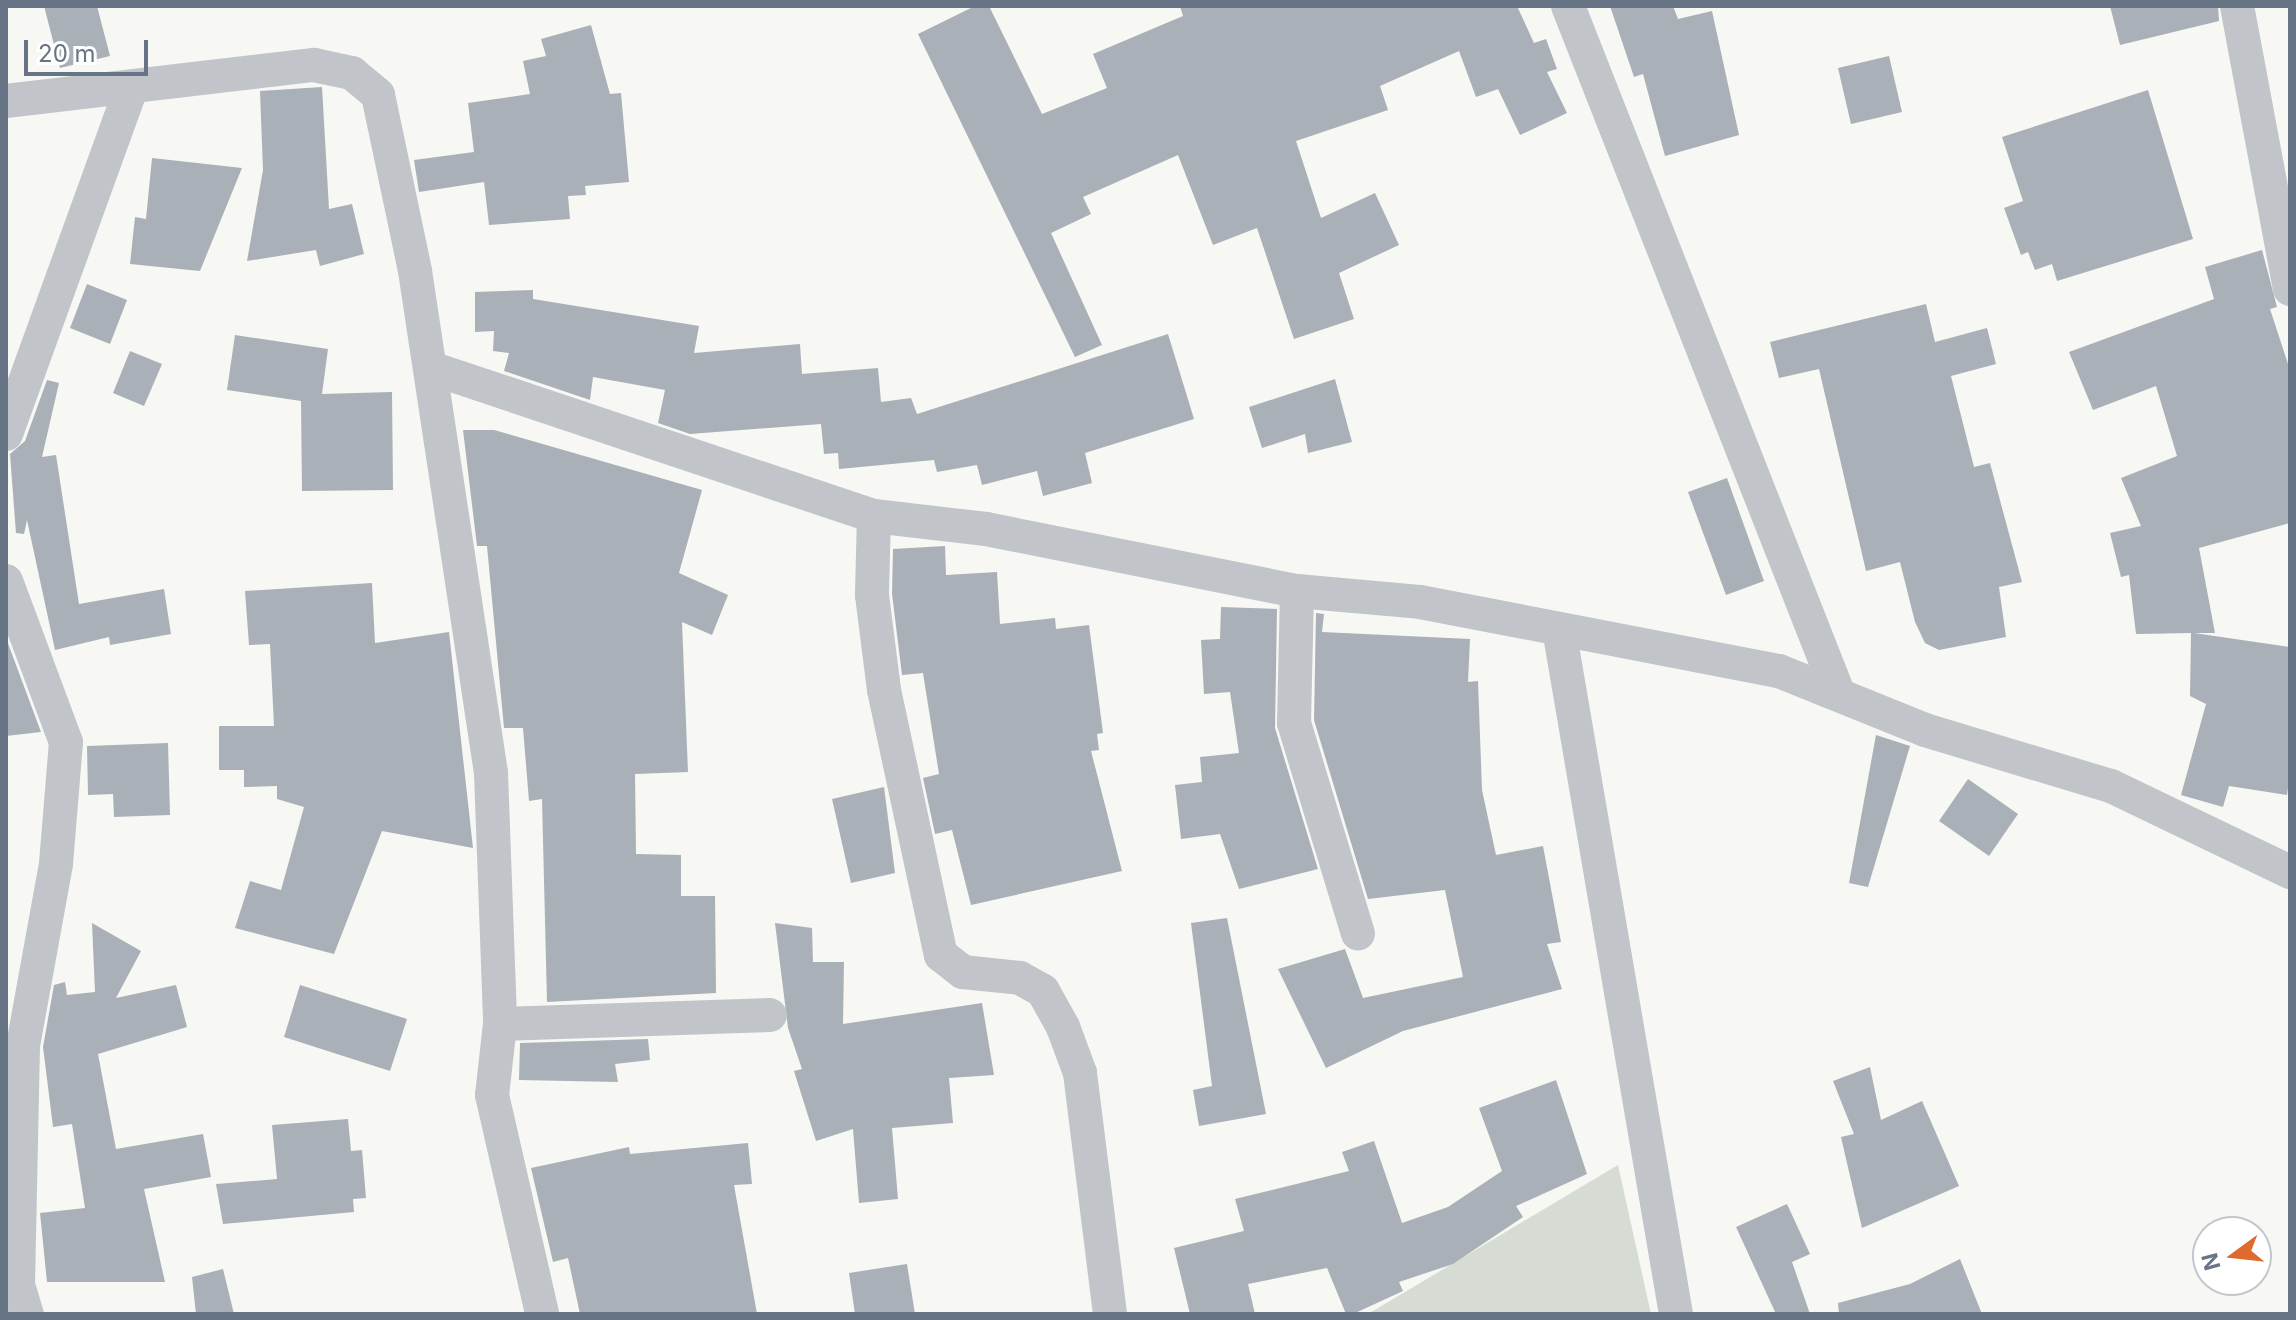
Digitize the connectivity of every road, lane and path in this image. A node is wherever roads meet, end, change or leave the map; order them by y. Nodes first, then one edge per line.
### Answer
1 (1568, 6) edge
2 (2237, 6) edge
3 (131, 88) junction
4 (6, 101) edge
5 (2290, 289) edge
6 (431, 368) junction
7 (6, 434) edge
8 (874, 516) junction
9 (6, 581) edge
10 (1297, 591) junction
11 (1559, 629) junction
12 (1837, 690) junction
13 (2290, 872) edge
14 (1358, 934) dead end
15 (770, 1015) dead end
16 (500, 1024) junction
17 (27, 1314) edge
18 (542, 1314) edge
19 (1110, 1314) edge
20 (1676, 1314) edge

1 - 12 street
2 - 5 street
3 - 4 street
3 - 6 street
3 - 7 street
6 - 8 street
6 - 16 street
8 - 10 street
8 - 19 street
9 - 17 street
10 - 11 street
10 - 14 street
11 - 12 street
11 - 20 street
12 - 13 street
15 - 16 street
16 - 18 street

